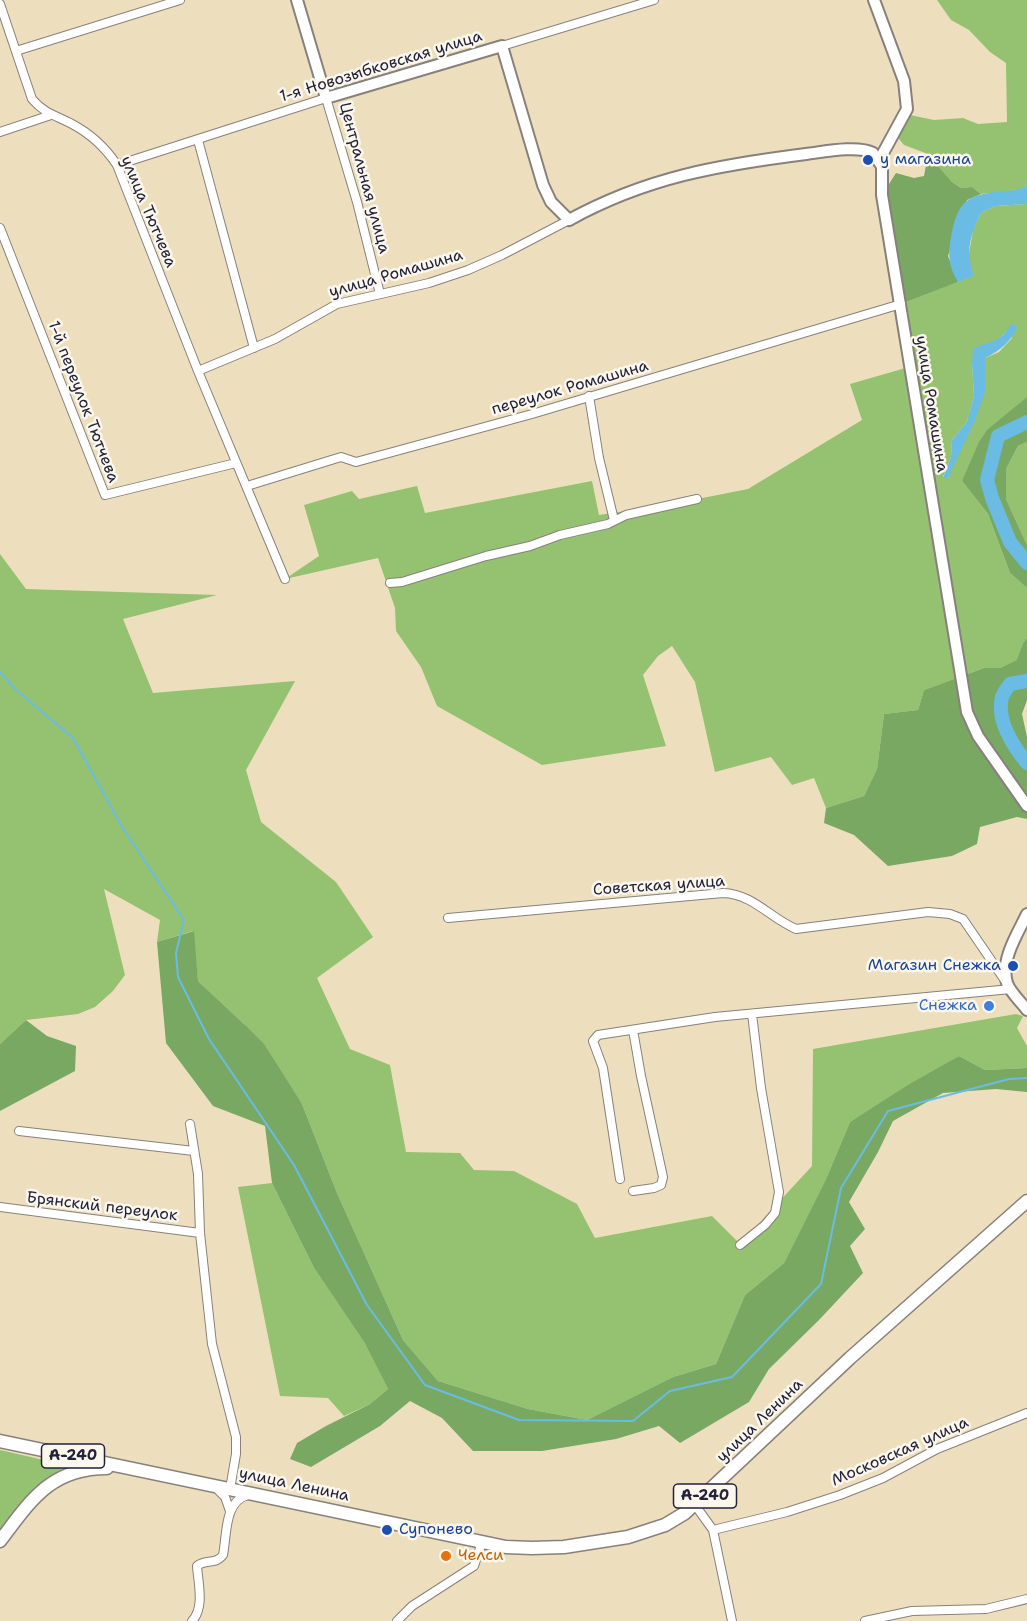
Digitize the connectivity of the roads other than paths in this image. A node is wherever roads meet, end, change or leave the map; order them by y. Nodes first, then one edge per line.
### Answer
1 (180, 0) edge
2 (297, 0) edge
3 (654, 0) edge
4 (874, 0) edge
5 (0, 4) edge
6 (502, 46) junction
7 (16, 51) junction
8 (327, 98) junction
9 (51, 115) junction
10 (0, 132) edge
11 (894, 133) junction
12 (198, 140) junction
13 (858, 150) junction
14 (117, 165) junction
15 (881, 165) junction
16 (569, 220) junction
17 (0, 228) edge
18 (380, 294) junction
19 (901, 304) junction
20 (254, 348) junction
21 (198, 371) junction
22 (589, 396) junction
23 (236, 463) junction
24 (247, 486) junction
25 (697, 499) dead end
26 (615, 520) junction
27 (285, 579) dead end
28 (390, 583) dead end
29 (1027, 806) edge
30 (1027, 914) edge
31 (448, 918) dead end
32 (1009, 986) junction
33 (1027, 1010) edge
34 (752, 1014) junction
35 (633, 1030) junction
36 (190, 1124) dead end
37 (19, 1131) dead end
38 (194, 1151) junction
39 (620, 1179) dead end
40 (633, 1191) dead end
41 (1027, 1201) edge
42 (0, 1207) edge
43 (200, 1233) junction
44 (740, 1245) dead end
45 (1027, 1413) edge
46 (0, 1441) edge
47 (147, 1472) junction
48 (211, 1485) junction
49 (230, 1489) junction
50 (258, 1494) junction
51 (695, 1505) junction
52 (230, 1511) junction
53 (713, 1530) junction
54 (0, 1541) edge
55 (482, 1542) junction
56 (1027, 1599) edge
57 (192, 1621) edge
58 (397, 1621) edge
59 (732, 1621) edge
60 (865, 1621) edge

1 - 7 street
2 - 8 street, Центральная улица
3 - 6 street, 1-я Новозыбковская улица
4 - 11 street, улица Ромашина
5 - 7 street, улица Тютчева
6 - 8 street, 1-я Новозыбковская улица
6 - 16 street
7 - 9 street, улица Тютчева
8 - 12 street, 1-я Новозыбковская улица
8 - 18 street, Центральная улица
9 - 10 street
9 - 14 street, улица Тютчева
11 - 13 street
11 - 15 street, улица Ромашина
12 - 14 street, 1-я Новозыбковская улица
12 - 20 street
13 - 15 street
13 - 16 street
14 - 21 street, улица Тютчева
15 - 19 street, улица Ромашина
16 - 18 street, улица Ромашина
17 - 23 street, 1-й переулок Тютчева
18 - 20 street, улица Ромашина
19 - 22 street, переулок Ромашина
19 - 29 street, улица Ромашина
20 - 21 street, улица Ромашина
21 - 23 street, улица Тютчева
22 - 24 street, переулок Ромашина
22 - 26 street
23 - 24 street, улица Тютчева
24 - 27 street, улица Тютчева
25 - 26 street
26 - 28 street
30 - 32 street
31 - 32 street, Советская улица
32 - 33 street
32 - 34 street
34 - 35 street
34 - 44 street
35 - 39 street
35 - 40 street
36 - 38 street
37 - 38 street
38 - 43 street
41 - 51 main road, улица Ленина / А-240
42 - 43 street, Брянский переулок
43 - 49 street
45 - 53 street, Московская улица
46 - 47 main road, А-240
47 - 48 main road, улица Ленина / А-240
47 - 54 main road
48 - 49 main road, улица Ленина / А-240
48 - 52 street
49 - 50 main road, улица Ленина / А-240
50 - 52 street
50 - 55 main road, улица Ленина / А-240
51 - 53 street
51 - 55 main road, улица Ленина / А-240
52 - 57 street
53 - 59 street
55 - 58 street
56 - 60 street

